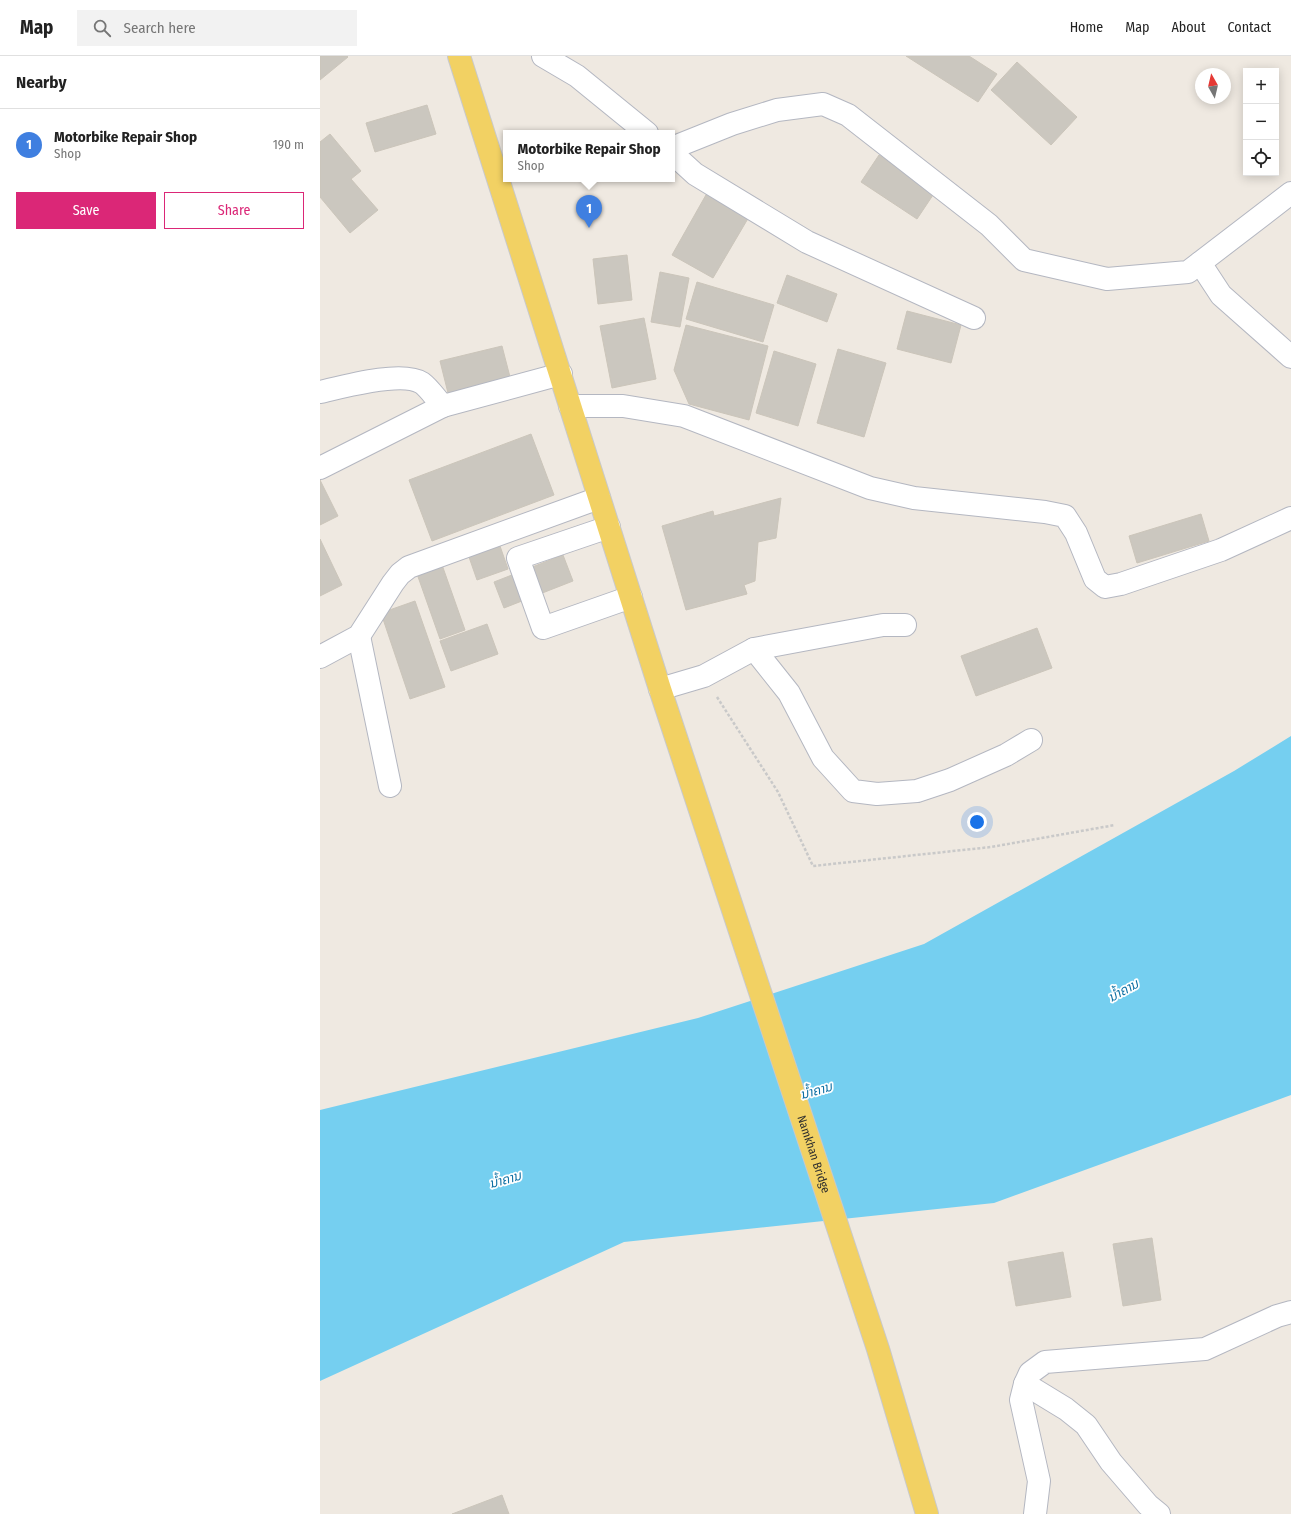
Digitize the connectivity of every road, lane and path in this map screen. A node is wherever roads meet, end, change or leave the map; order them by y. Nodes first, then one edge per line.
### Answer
1 (459, 56) edge
2 (543, 56) edge
3 (643, 130) edge
4 (675, 147) edge
5 (675, 156) edge
6 (1291, 194) edge
7 (1200, 263) junction
8 (974, 318) dead end
9 (1291, 357) edge
10 (561, 374) junction
11 (320, 392) edge
12 (442, 406) junction
13 (570, 406) junction
14 (320, 468) edge
15 (599, 498) junction
16 (1291, 518) edge
17 (608, 527) junction
18 (631, 598) junction
19 (905, 625) dead end
20 (359, 636) junction
21 (754, 649) junction
22 (320, 657) edge
23 (660, 689) junction
24 (1031, 740) dead end
25 (390, 786) dead end
26 (1291, 1312) edge
27 (1025, 1384) junction
28 (927, 1514) edge
29 (1035, 1514) edge
30 (1159, 1514) edge

1 - 10 main road, Namkhan Bridge
2 - 3 street
4 - 7 street
5 - 8 street
6 - 7 street
7 - 9 street
10 - 12 street
10 - 13 main road, Namkhan Bridge
11 - 12 street
12 - 14 street
13 - 15 main road, Namkhan Bridge
13 - 16 street
15 - 17 main road, Namkhan Bridge
15 - 20 street
17 - 18 main road, Namkhan Bridge
17 - 18 street
18 - 23 main road, Namkhan Bridge
19 - 21 street
20 - 22 street
20 - 25 street
21 - 23 street
21 - 24 street
23 - 28 main road, Namkhan Bridge
26 - 27 street
27 - 29 street
27 - 30 street

